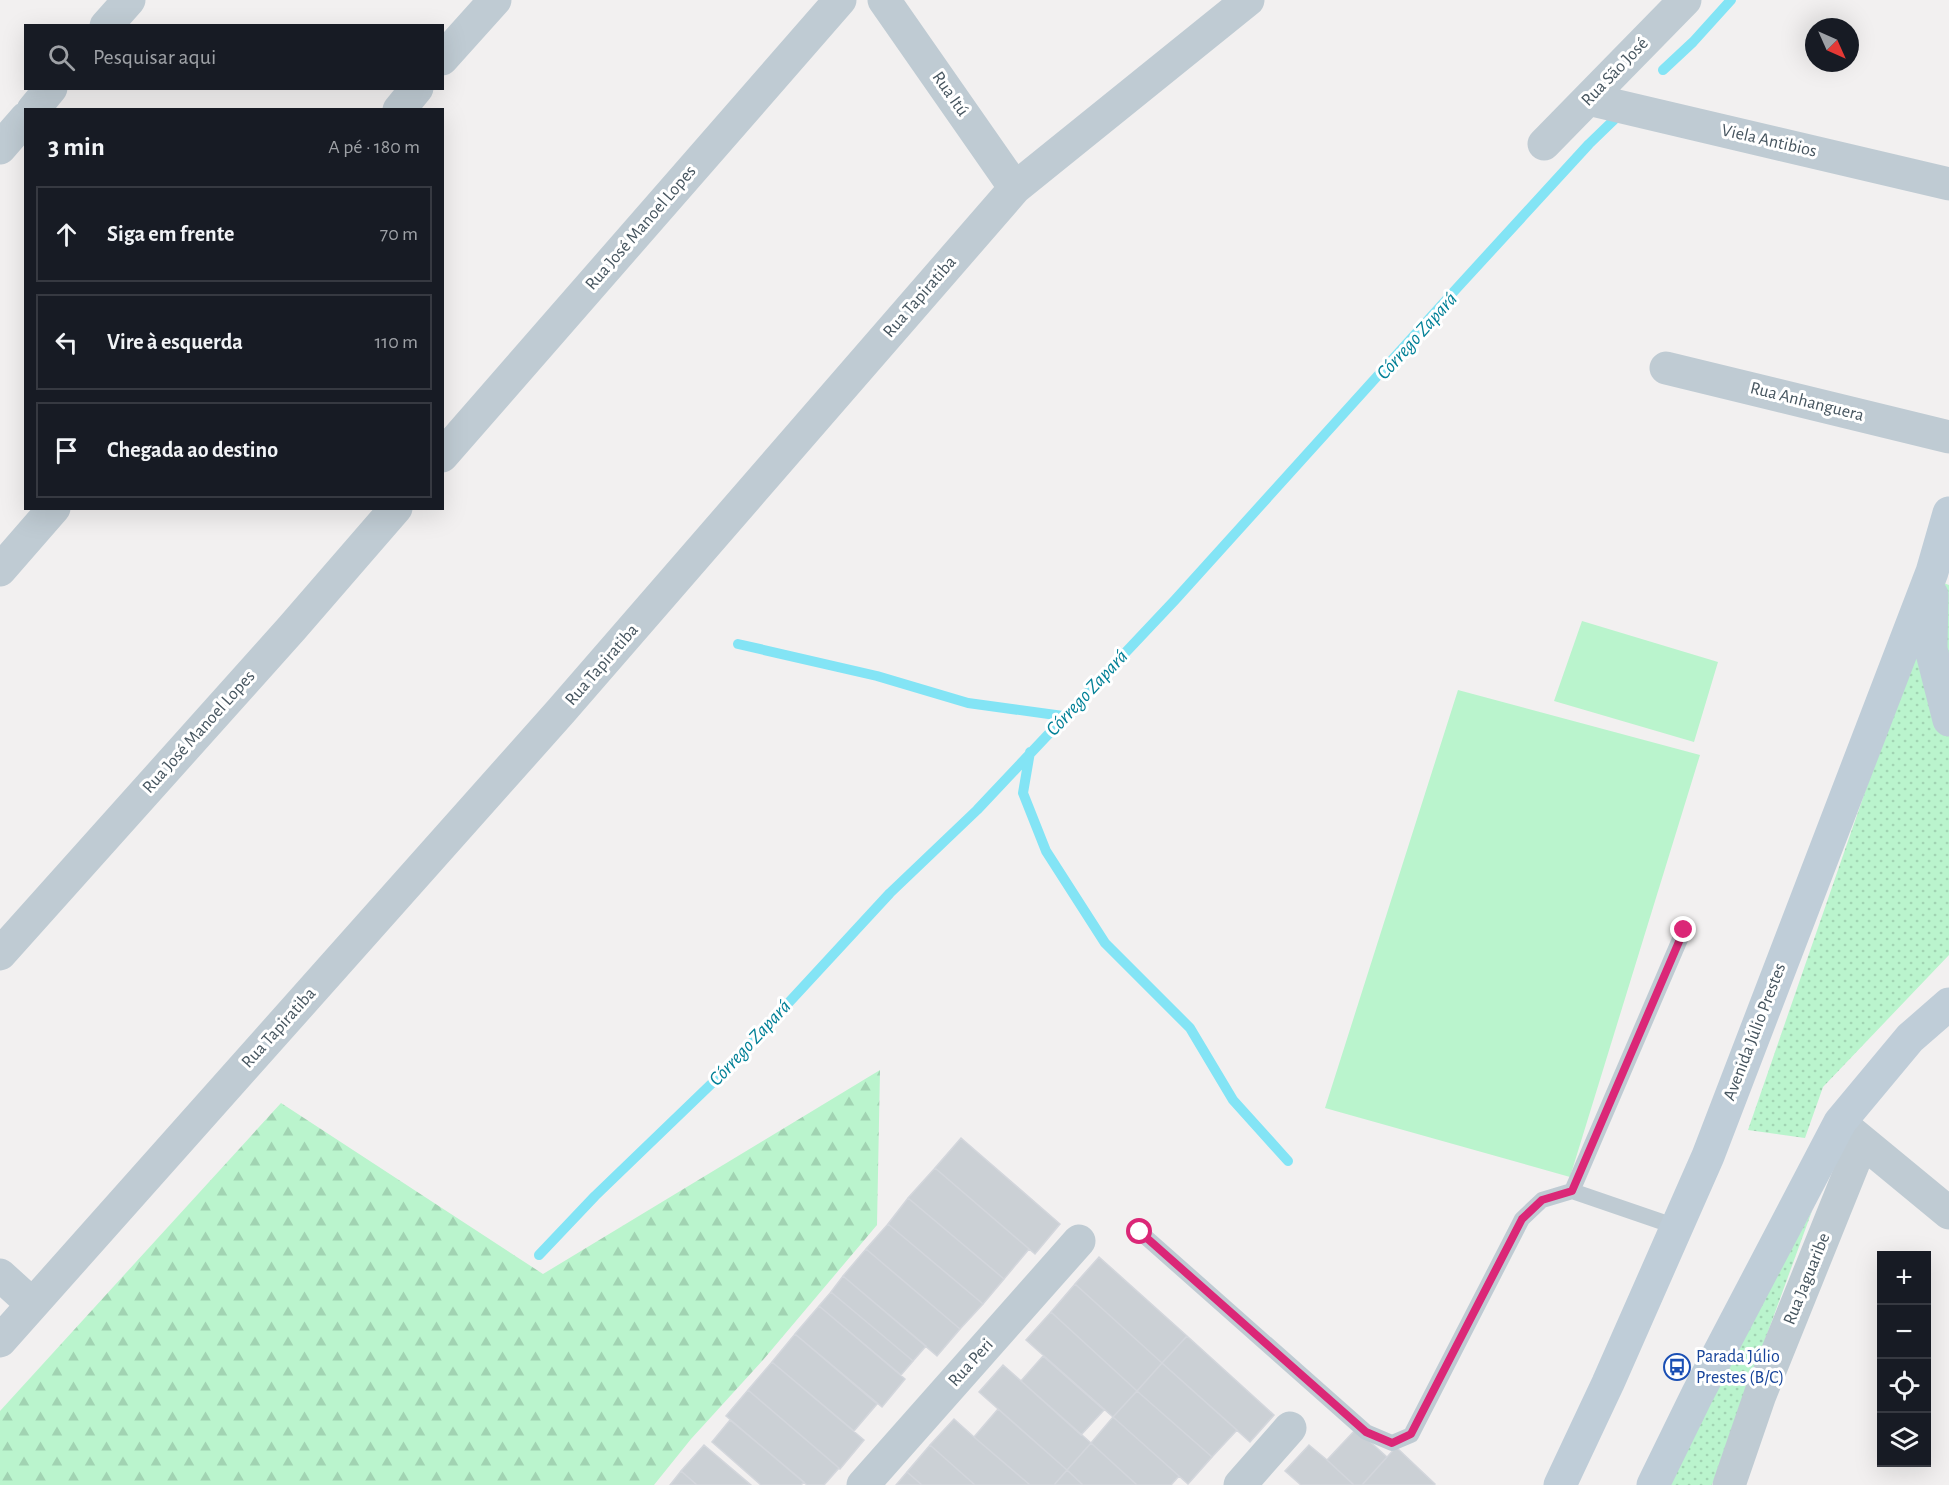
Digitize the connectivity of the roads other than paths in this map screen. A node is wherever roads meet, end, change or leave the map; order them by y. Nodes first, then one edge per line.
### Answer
1 (129, 0) edge
2 (495, 0) edge
3 (840, 0) edge
4 (884, 0) edge
5 (1685, 0) edge
6 (1232, 5) edge
7 (108, 24) edge
8 (444, 57) edge
9 (49, 90) edge
10 (415, 90) edge
11 (1588, 99) junction
12 (35, 108) edge
13 (401, 108) edge
14 (24, 120) edge
15 (1544, 144) dead end
16 (0, 147) edge
17 (1949, 184) edge
18 (1015, 188) junction
19 (1666, 368) dead end
20 (1949, 437) edge
21 (444, 454) edge
22 (52, 510) edge
23 (394, 510) edge
24 (1949, 513) edge
25 (0, 570) edge
26 (1932, 572) junction
27 (1949, 720) edge
28 (1684, 930) dead end
29 (0, 954) edge
30 (1949, 1004) edge
31 (1852, 1132) junction
32 (1572, 1191) junction
33 (1949, 1213) edge
34 (1677, 1227) junction
35 (1140, 1232) dead end
36 (1079, 1241) dead end
37 (0, 1275) edge
38 (33, 1304) junction
39 (0, 1341) edge
40 (1290, 1428) dead end
41 (863, 1485) edge
42 (1240, 1485) edge
43 (1560, 1485) edge
44 (1653, 1485) edge
45 (1729, 1485) edge

1 - 7 street
2 - 8 street
3 - 21 street, Rua José Manoel Lopes
4 - 18 street, Rua Itú
5 - 11 street, Rua São José
6 - 18 street, Rua Tapiratiba
9 - 12 street
10 - 13 street
11 - 15 street, Rua São José
11 - 17 street, Viela Antibios
14 - 16 street
18 - 38 street, Rua Tapiratiba
19 - 20 street, Rua Anhanguera
22 - 25 street
23 - 29 street, Rua José Manoel Lopes
24 - 26 main road
26 - 27 main road
26 - 34 main road, Avenida Júlio Prestes
28 - 32 lane
30 - 31 main road
31 - 33 street
31 - 44 main road
31 - 45 street, Rua Jaguaribe
32 - 34 lane
32 - 35 lane
34 - 43 main road, Avenida Júlio Prestes
36 - 41 street, Rua Peri
37 - 38 street
38 - 39 street, Rua Tapiratiba
40 - 42 street

